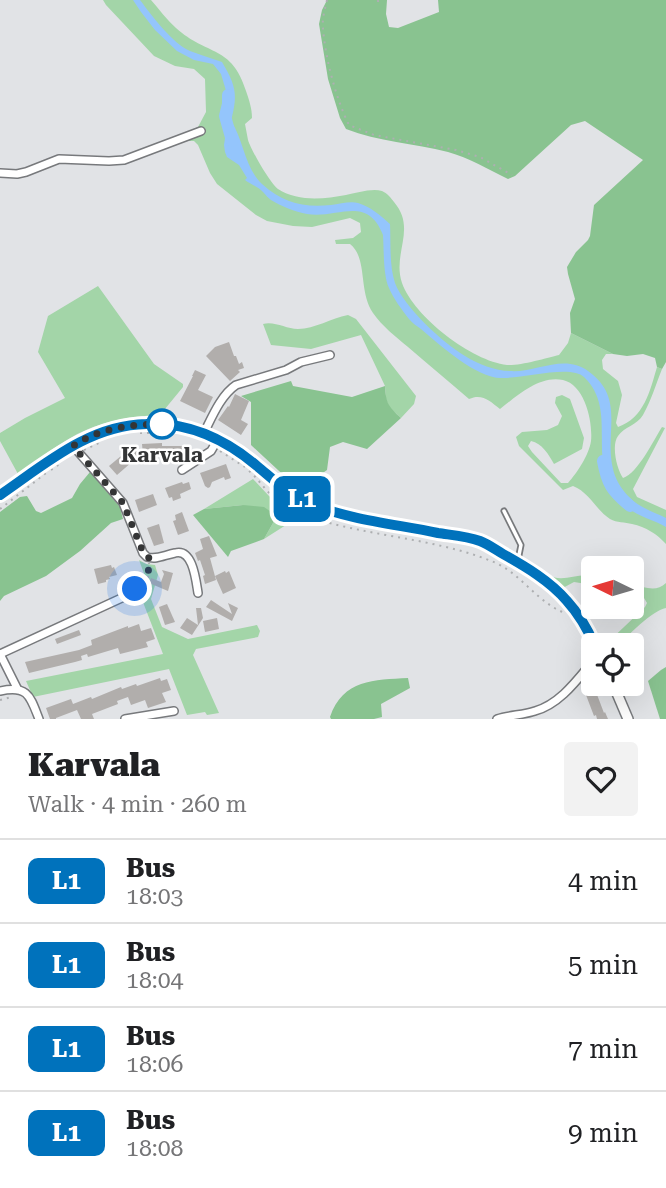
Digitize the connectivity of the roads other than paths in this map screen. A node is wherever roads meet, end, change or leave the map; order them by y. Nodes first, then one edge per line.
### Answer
1 (201, 131) dead end
2 (0, 173) edge
3 (330, 355) dead end
4 (204, 433) junction
5 (216, 443) junction
6 (76, 450) junction
7 (182, 470) dead end
8 (0, 495) edge
9 (504, 511) dead end
10 (518, 562) junction
11 (198, 593) dead end
12 (126, 596) road end
13 (588, 633) edge
14 (0, 654) edge
15 (581, 675) edge
16 (16, 688) junction
17 (0, 691) edge
18 (617, 696) edge
19 (174, 711) dead end
20 (39, 719) edge
21 (125, 719) edge
22 (497, 719) edge
23 (628, 719) edge

1 - 2 street
3 - 4 street
4 - 5 street
4 - 6 street
5 - 7 street
5 - 10 street
6 - 8 street
6 - 11 street
9 - 10 lane
10 - 13 street
12 - 14 street
14 - 16 street
15 - 22 street
16 - 17 street
16 - 20 street
18 - 23 street
19 - 21 street

